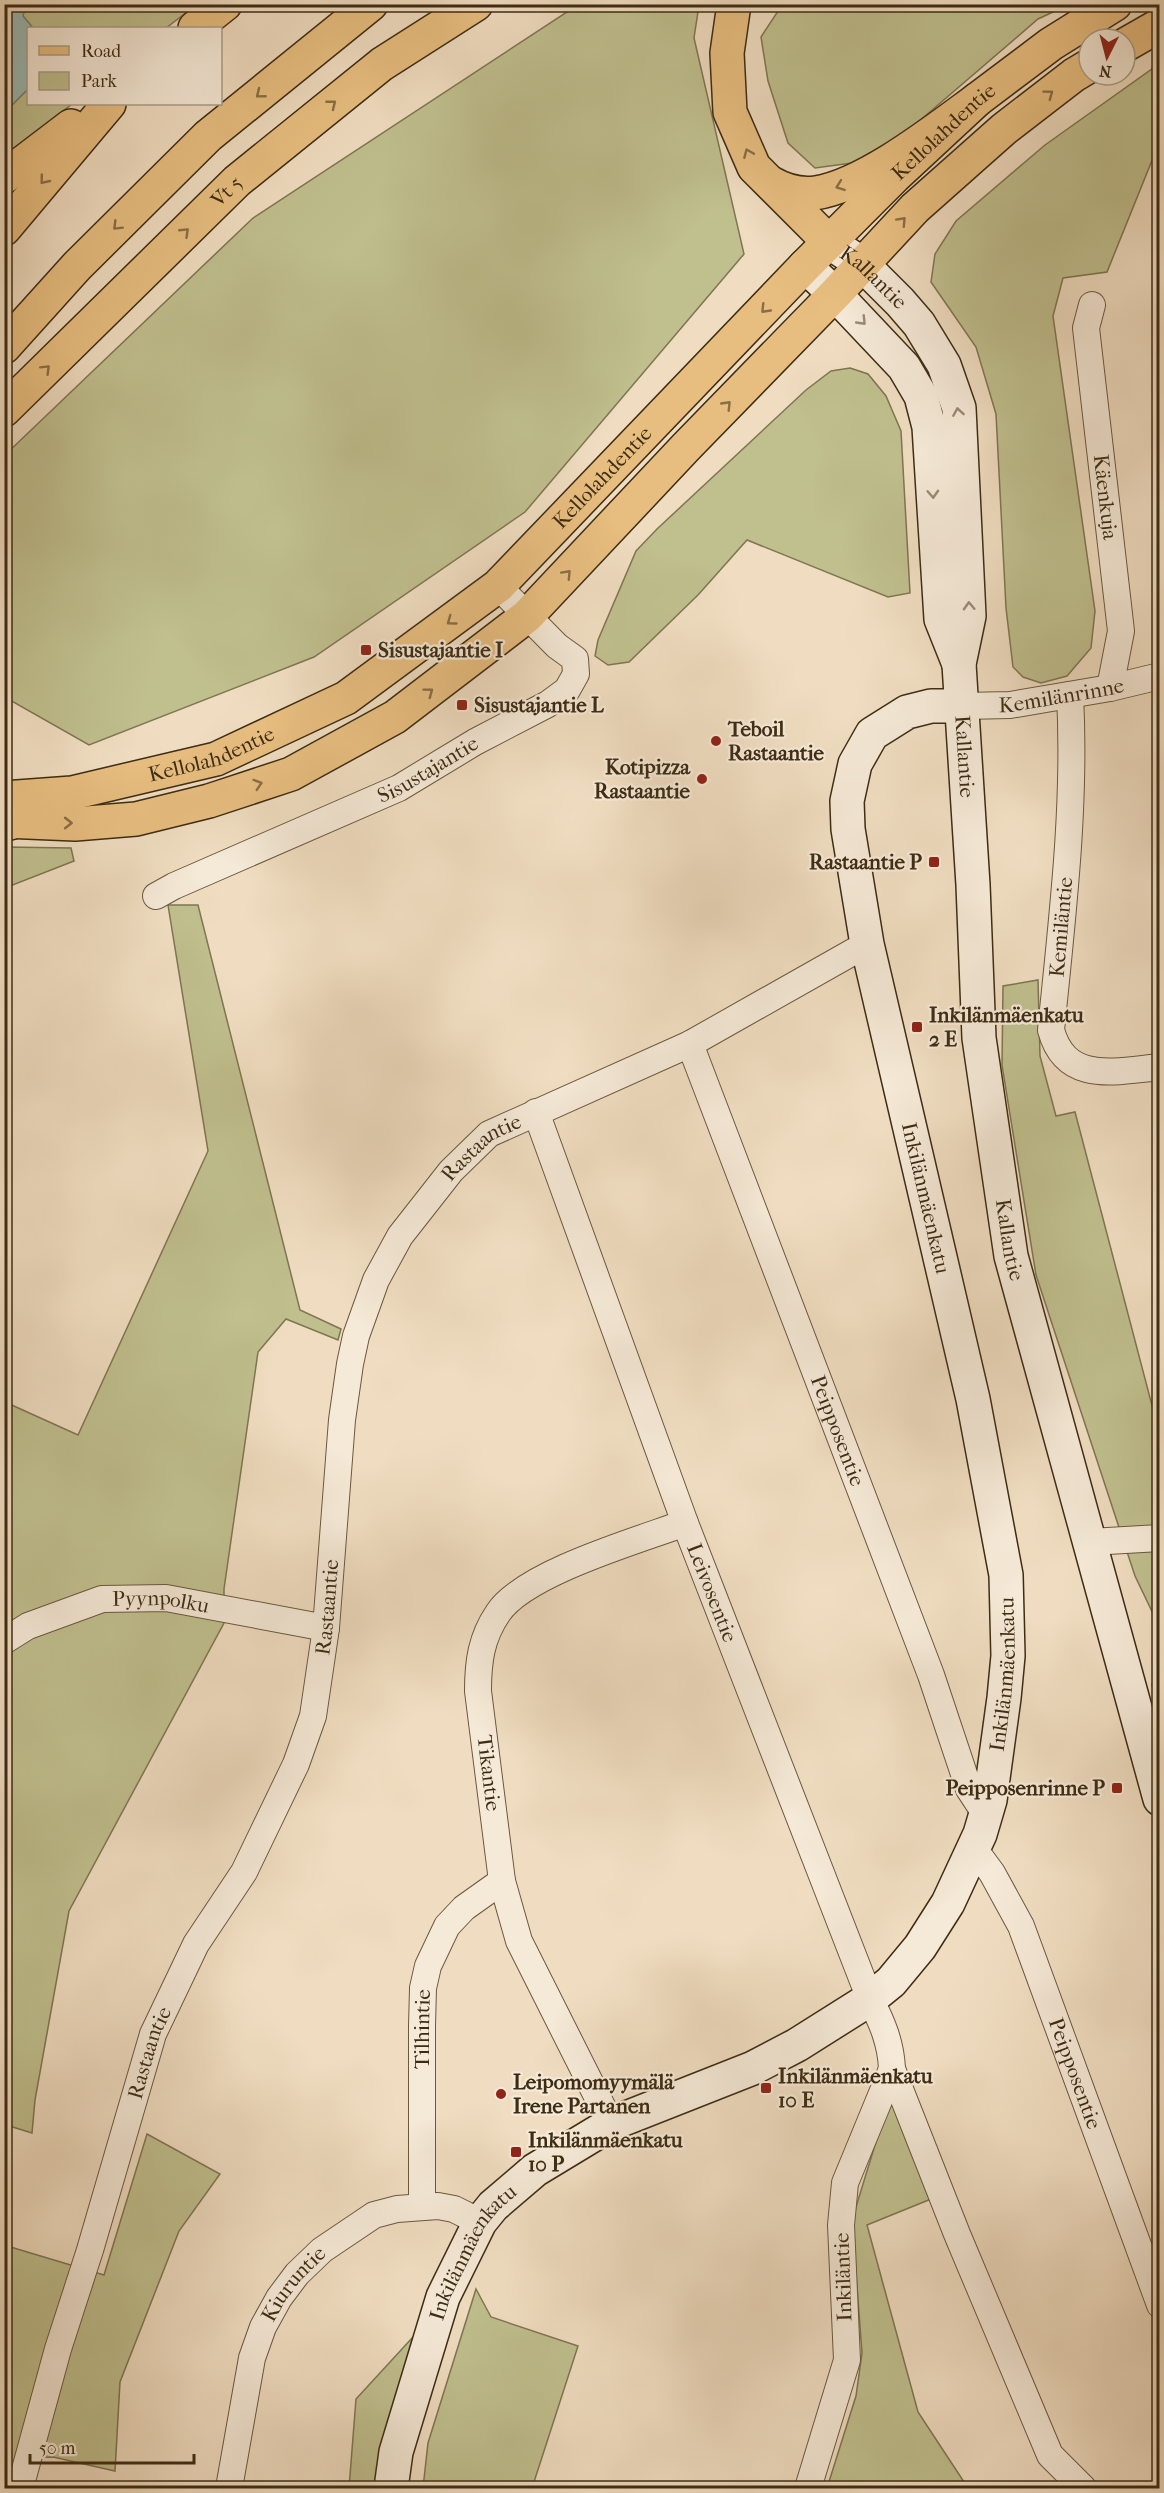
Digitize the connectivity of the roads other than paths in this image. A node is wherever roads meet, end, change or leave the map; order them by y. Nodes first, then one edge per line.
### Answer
1 (225, 4) edge
2 (371, 4) edge
3 (476, 4) edge
4 (734, 4) edge
5 (1114, 4) edge
6 (1160, 25) edge
7 (196, 27) edge
8 (1137, 38) edge
9 (1077, 75) edge
10 (978, 99) junction
11 (100, 105) edge
12 (108, 105) edge
13 (4, 177) edge
14 (770, 183) junction
15 (4, 229) edge
16 (829, 242) junction
17 (862, 264) junction
18 (805, 266) junction
19 (835, 294) junction
20 (1092, 305) dead end
21 (4, 347) edge
22 (4, 410) edge
23 (498, 586) junction
24 (527, 616) junction
25 (959, 664) junction
26 (1160, 676) edge
27 (1110, 688) junction
28 (1070, 695) junction
29 (963, 706) junction
30 (6, 817) edge
31 (156, 896) dead end
32 (867, 944) junction
33 (690, 1044) junction
34 (1160, 1067) edge
35 (536, 1112) junction
36 (686, 1523) junction
37 (1160, 1538) edge
38 (1090, 1542) junction
39 (326, 1628) junction
40 (4, 1641) edge
41 (1160, 1799) edge
42 (986, 1815) junction
43 (975, 1850) junction
44 (502, 1881) junction
45 (870, 1999) junction
46 (892, 2069) junction
47 (611, 2124) junction
48 (422, 2207) junction
49 (480, 2222) junction
50 (1160, 2305) edge
51 (20, 2488) edge
52 (229, 2488) edge
53 (391, 2488) edge
54 (808, 2488) edge
55 (1083, 2488) edge

1 - 7 main road
2 -> 21 main road
22 -> 3 main road, Vt 5
14 -> 4 main road
5 - 10 main road, Kellolahdentie
6 - 8 main road
17 -> 9 main road, Kellolahdentie
10 -> 14 main road
10 - 16 main road, Kellolahdentie
11 - 13 main road
12 -> 15 main road
14 - 16 main road
16 - 17 street, Kallantie
16 - 18 main road, Kellolahdentie
17 - 19 main road, Kellolahdentie
25 -> 17 street, Kallantie
18 - 19 street, Kallantie
18 -> 23 main road, Kellolahdentie
24 -> 19 main road, Kellolahdentie
19 -> 25 street, Kallantie
20 - 27 street, Käenkuja
23 - 24 street, Sisustajantie
23 -> 30 main road, Kellolahdentie
30 -> 24 main road, Kellolahdentie
24 - 31 street, Sisustajantie
25 - 29 street, Kallantie
26 - 27 street, Kemilänrinne
27 - 28 street, Kemilänrinne
28 - 29 street, Kemilänrinne
28 - 34 street, Kemiläntie
29 - 32 street, Inkilänmäenkatu
29 - 38 street, Kallantie
32 - 33 street, Rastaantie
32 - 42 street, Inkilänmäenkatu
33 - 35 street, Rastaantie
33 - 42 street, Peipposentie
35 - 36 street, Leivosentie
35 - 39 street, Rastaantie
36 - 44 street, Tikantie
36 - 45 street, Leivosentie
37 - 38 street
38 - 41 street, Kallantie
39 - 40 street, Pyynpolku
39 - 51 street, Rastaantie
42 - 43 street, Inkilänmäenkatu
43 - 45 street, Inkilänmäenkatu
43 - 50 street, Peipposentie
44 - 47 street, Tikantie
44 - 48 street, Tilhintie
45 - 46 street, Leivosentie
45 - 47 street, Inkilänmäenkatu
46 - 54 street, Inkiläntie
46 - 55 street, Leivosentie
47 - 49 street, Inkilänmäenkatu
48 - 49 street, Kiuruntie
48 - 52 street, Kiuruntie
49 - 53 street, Inkilänmäenkatu

